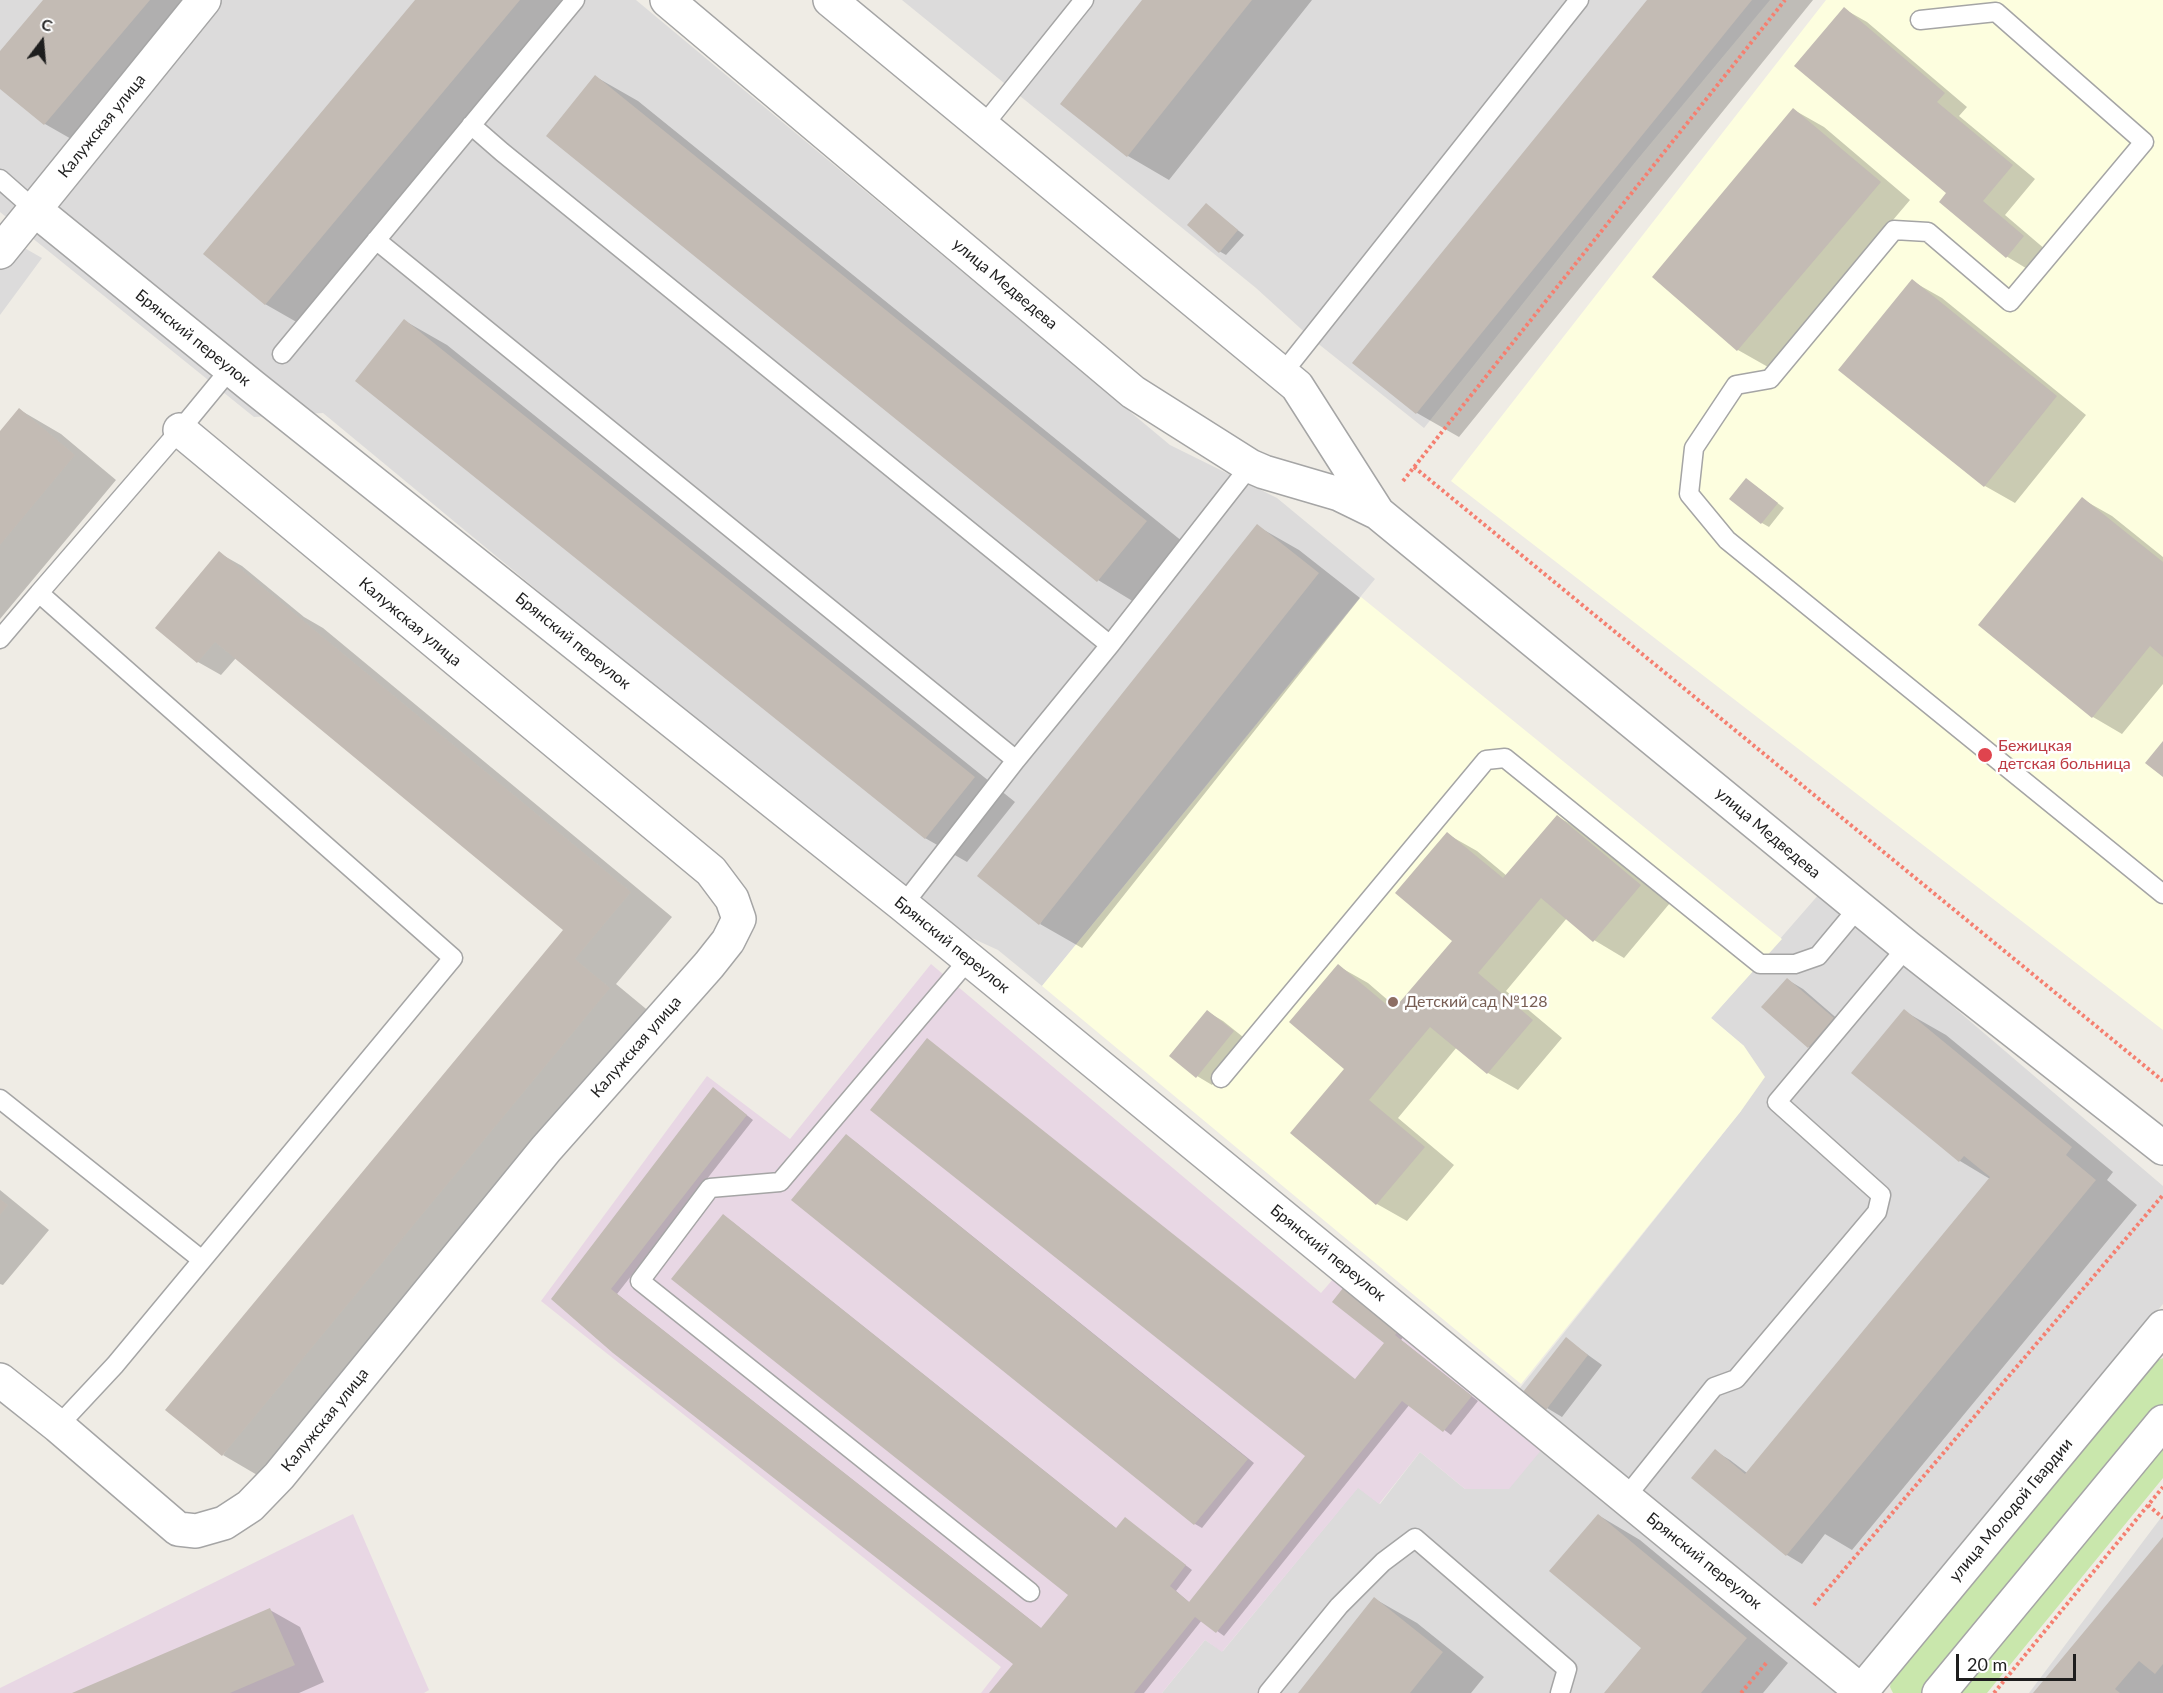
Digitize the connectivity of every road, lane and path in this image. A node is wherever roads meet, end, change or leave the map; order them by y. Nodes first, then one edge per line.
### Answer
1 (204, 0) edge
2 (574, 0) edge
3 (667, 0) edge
4 (830, 0) edge
5 (1084, 0) edge
6 (1579, 0) edge
7 (1785, 0) edge
8 (1920, 20) dead end
9 (471, 125) junction
10 (983, 126) junction
11 (0, 179) edge
12 (34, 209) junction
13 (376, 240) junction
14 (0, 252) edge
15 (282, 354) dead end
16 (231, 368) junction
17 (1282, 374) junction
18 (180, 430) junction
19 (1250, 466) junction
20 (1414, 467) junction
21 (1378, 513) junction
22 (39, 593) junction
23 (0, 639) edge
24 (1110, 645) junction
25 (1016, 760) junction
26 (2163, 894) edge
27 (903, 905) junction
28 (1858, 908) junction
29 (1906, 947) junction
30 (969, 959) junction
31 (1221, 1078) dead end
32 (2163, 1081) edge
33 (0, 1100) edge
34 (2163, 1148) edge
35 (2163, 1195) edge
36 (202, 1260) junction
37 (2163, 1327) edge
38 (0, 1380) edge
39 (2163, 1422) edge
40 (58, 1426) junction
41 (2163, 1487) edge
42 (1626, 1497) junction
43 (2148, 1505) junction
44 (2163, 1518) edge
45 (1030, 1592) dead end
46 (1790, 1633) junction
47 (1861, 1692) edge
48 (1268, 1693) edge
49 (1560, 1693) edge
50 (1741, 1693) edge
51 (1939, 1693) edge
52 (1994, 1693) edge

1 - 12 street, Калужская улица
2 - 9 lane
3 - 19 street, улица Медведева
4 - 10 street, улица Медведева
5 - 10 lane
6 - 17 lane
7 - 20 path
8 - 26 lane
9 - 13 lane
9 - 24 lane
10 - 17 street, улица Медведева
11 - 12 lane
12 - 14 street, Калужская улица
12 - 16 street, Брянский переулок
13 - 15 lane
13 - 25 lane
16 - 18 lane
16 - 27 street, Брянский переулок
17 - 21 street, улица Медведева
18 - 22 lane
18 - 40 street, Калужская улица
19 - 21 street, улица Медведева
19 - 24 lane
20 - 21 path
20 - 32 path
21 - 28 street, улица Медведева
22 - 23 lane
22 - 36 lane
24 - 25 lane
25 - 27 lane
27 - 30 street, Брянский переулок
28 - 29 street, улица Медведева
28 - 31 lane
29 - 34 street, улица Медведева
29 - 42 lane
30 - 42 street, Брянский переулок
30 - 45 lane
33 - 36 lane
35 - 46 path
36 - 40 lane
37 - 47 street, улица Молодой Гвардии
38 - 40 street, Калужская улица
39 - 51 street
41 - 43 path
42 - 46 street, Брянский переулок
43 - 44 path
43 - 52 path
46 - 47 street, Брянский переулок
46 - 50 path
48 - 49 lane

